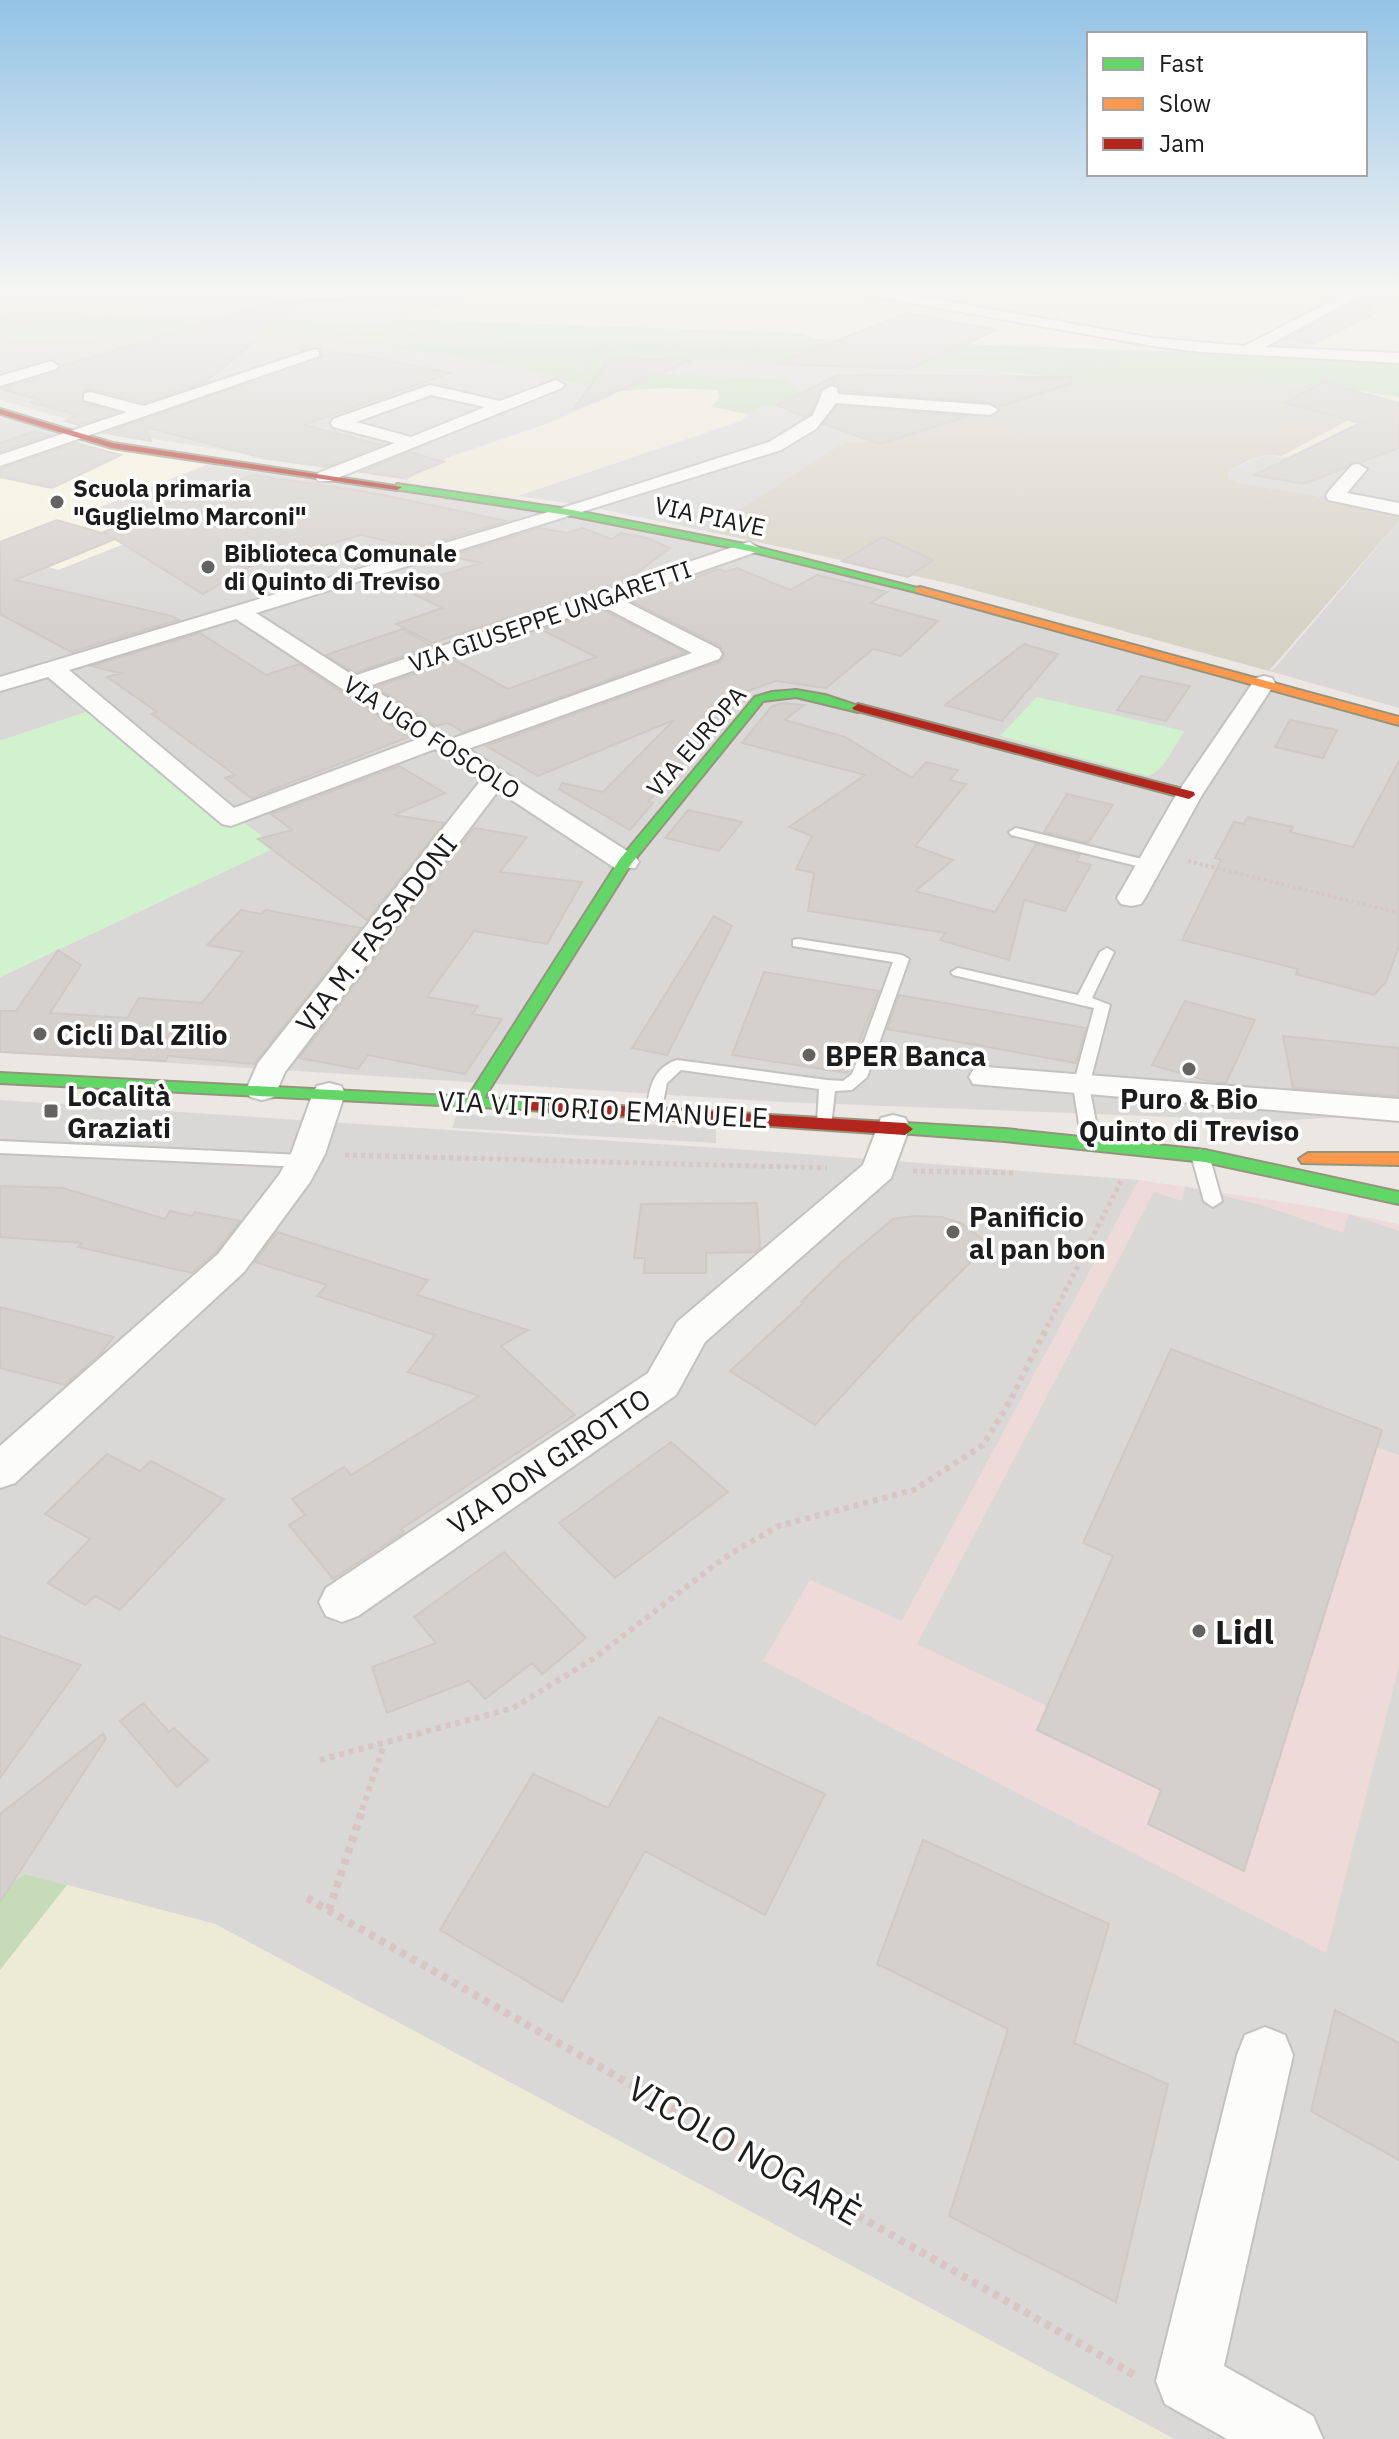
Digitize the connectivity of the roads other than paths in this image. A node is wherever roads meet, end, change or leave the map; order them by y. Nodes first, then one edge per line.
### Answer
1 (109, 402) edge
2 (171, 402) edge
3 (397, 402) edge
4 (481, 402) edge
5 (516, 402) edge
6 (827, 402) edge
7 (909, 402) edge
8 (504, 407) junction
9 (990, 410) dead end
10 (0, 411) edge
11 (144, 411) junction
12 (76, 435) junction
13 (416, 443) junction
14 (0, 461) edge
15 (1358, 469) dead end
16 (324, 477) junction
17 (1399, 509) edge
18 (567, 512) junction
19 (749, 548) junction
20 (603, 598) junction
21 (239, 612) junction
22 (52, 668) junction
23 (5, 677) edge
24 (1264, 683) junction
25 (351, 685) junction
26 (1399, 721) edge
27 (442, 744) junction
28 (495, 778) junction
29 (1189, 795) junction
30 (1016, 832) dead end
31 (1153, 859) junction
32 (625, 862) junction
33 (1131, 898) dead end
34 (798, 943) dead end
35 (1107, 952) dead end
36 (958, 972) dead end
37 (1083, 1001) junction
38 (985, 1077) dead end
39 (0, 1078) edge
40 (827, 1085) junction
41 (1081, 1086) junction
42 (262, 1090) junction
43 (329, 1093) junction
44 (473, 1102) junction
45 (1399, 1110) edge
46 (654, 1113) junction
47 (825, 1123) junction
48 (893, 1126) junction
49 (1091, 1143) junction
50 (0, 1147) edge
51 (1203, 1156) junction
52 (1399, 1159) edge
53 (303, 1161) junction
54 (1399, 1198) edge
55 (1213, 1201) dead end
56 (0, 1471) edge
57 (342, 1602) dead end
58 (1265, 2055) dead end
59 (1290, 2439) edge

1 - 11 street
2 - 11 street
3 - 13 street
4 - 8 street
5 - 8 street
6 - 18 street
7 - 9 street
8 - 13 street
10 - 12 main road, VIA PIAVE
11 - 12 street
12 - 14 street
12 - 16 main road, VIA PIAVE
13 - 16 street
15 - 17 street
16 - 18 main road, VIA PIAVE
18 - 19 main road, VIA PIAVE
18 - 21 street
19 - 20 street, VIA GIUSEPPE UNGARETTI
19 - 24 main road, VIA PIAVE
20 - 25 street, VIA GIUSEPPE UNGARETTI
20 - 27 street
21 - 22 street
21 - 25 street, VIA UGO FOSCOLO
22 - 23 street
22 - 27 street
24 - 26 main road, VIA PIAVE
24 - 29 street
25 - 27 street, VIA UGO FOSCOLO
27 - 28 street, VIA UGO FOSCOLO
28 - 32 street, VIA UGO FOSCOLO
28 - 42 street, VIA M. FASSADONI
29 - 31 street
29 - 32 main road, VIA EUROPA
30 - 31 lane
31 - 33 street
32 - 44 main road, VIA EUROPA
34 - 40 lane
35 - 37 lane
36 - 37 lane
37 - 41 lane
38 - 41 street
39 - 42 main road, VIA VITTORIO EMANUELE
40 - 46 lane
40 - 47 lane
41 - 45 street
41 - 49 lane
42 - 43 main road, VIA VITTORIO EMANUELE
43 - 44 main road, VIA VITTORIO EMANUELE
43 - 53 street
44 - 46 main road, VIA VITTORIO EMANUELE
46 - 47 main road, VIA VITTORIO EMANUELE
47 - 48 main road, VIA VITTORIO EMANUELE
48 - 49 main road, VIA VITTORIO EMANUELE
48 - 57 street, VIA DON GIROTTO
49 - 51 main road, VIA VITTORIO EMANUELE
50 - 53 lane
51 - 52 main road, VIA VITTORIO EMANUELE
51 - 54 main road, VIA VITTORIO EMANUELE
51 - 55 lane
53 - 56 street
58 - 59 street

